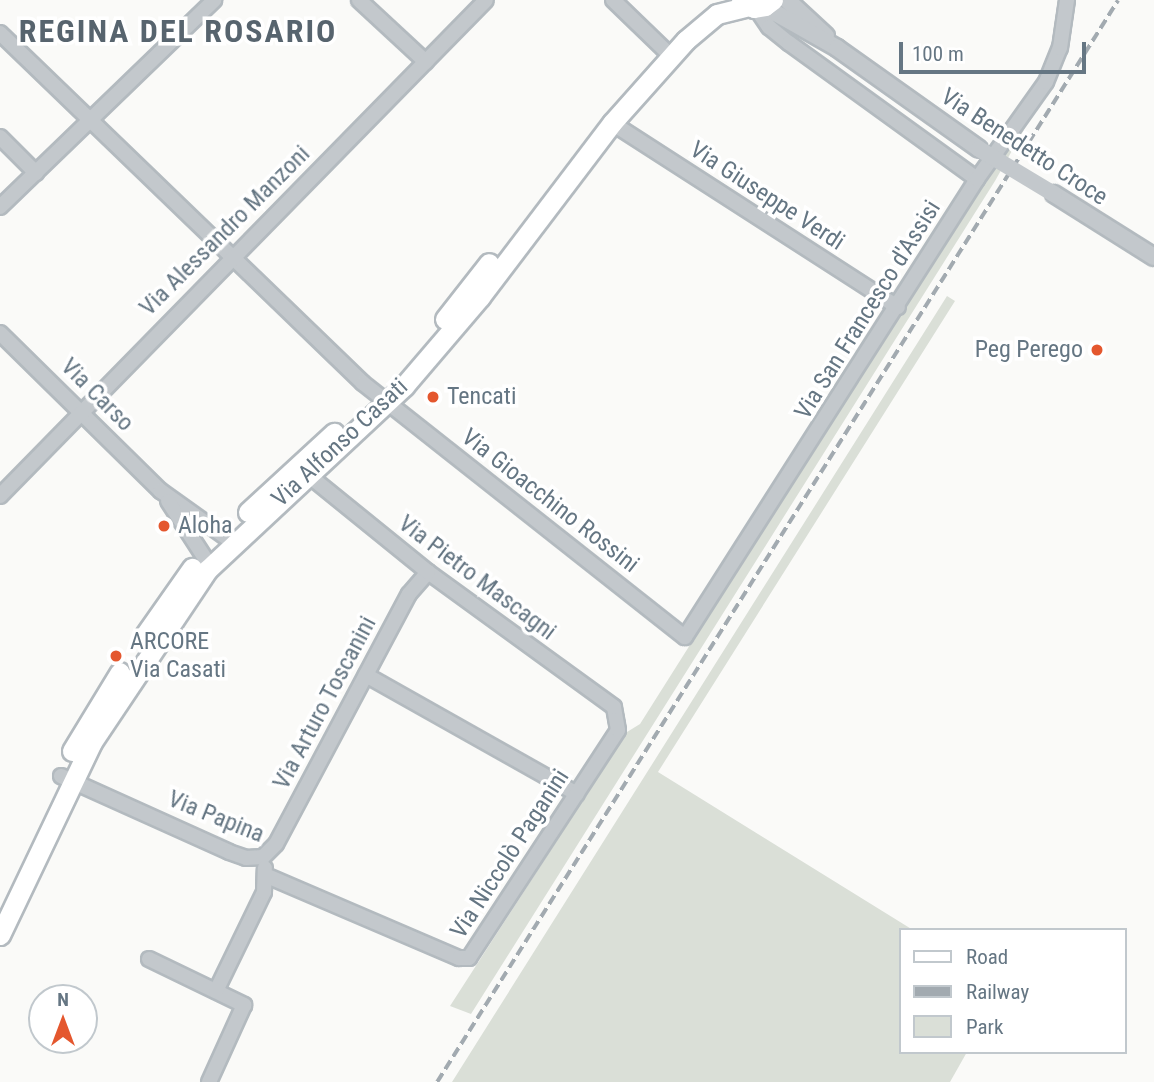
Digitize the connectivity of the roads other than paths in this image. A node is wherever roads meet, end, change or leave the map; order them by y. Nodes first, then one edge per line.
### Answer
1 (214, 0) edge
2 (359, 0) edge
3 (486, 0) edge
4 (613, 0) edge
5 (715, 0) edge
6 (787, 0) edge
7 (1067, 0) edge
8 (755, 3) edge
9 (0, 33) edge
10 (837, 48) junction
11 (667, 52) junction
12 (426, 62) junction
13 (91, 121) junction
14 (612, 123) junction
15 (0, 137) edge
16 (36, 173) junction
17 (977, 179) junction
18 (0, 207) edge
19 (1154, 257) edge
20 (230, 258) junction
21 (898, 307) junction
22 (0, 332) edge
23 (382, 398) junction
24 (80, 411) junction
25 (303, 471) junction
26 (161, 491) junction
27 (0, 496) edge
28 (228, 540) junction
29 (207, 560) junction
30 (428, 572) junction
31 (685, 637) joint
32 (366, 676) junction
33 (618, 730) joint
34 (66, 778) junction
35 (577, 794) junction
36 (263, 857) junction
37 (265, 875) junction
38 (0, 924) edge
39 (0, 935) edge
40 (149, 959) dead end
41 (216, 991) junction
42 (209, 1082) edge

1 - 13 street
2 - 12 street
3 - 12 street, Via Alessandro Manzoni
4 - 11 street
5 - 11 main road, Via Alfonso Casati
6 - 10 street, Via Benedetto Croce
7 - 17 street, Via San Francesco d'Assisi
8 - 10 street, Via Benedetto Croce
8 - 11 main road, Via Alfonso Casati
8 - 17 street
9 - 13 street, Via Gioacchino Rossini
10 - 19 street, Via Benedetto Croce, bridge
11 - 14 main road, Via Alfonso Casati
11 - 23 main road, Via Alfonso Casati
12 - 20 street, Via Alessandro Manzoni
13 - 16 street
13 - 20 street, Via Gioacchino Rossini
14 - 21 street, Via Giuseppe Verdi
14 - 23 main road, Via Alfonso Casati
15 - 16 street
16 - 18 street
17 - 21 street, Via San Francesco d'Assisi
20 - 23 street, Via Gioacchino Rossini
20 - 24 street, Via Alessandro Manzoni
21 - 31 street, Via San Francesco d'Assisi
22 - 24 street, Via Carso
23 - 25 main road, Via Alfonso Casati
23 - 31 street, Via Gioacchino Rossini
24 - 26 street, Via Carso
24 - 27 street, Via Alessandro Manzoni
25 - 28 main road, Via Alfonso Casati
25 - 30 street, Via Pietro Mascagni
26 - 28 street, Via Carso
26 - 29 street, Via Carso
28 - 29 main road, Via Alfonso Casati
29 - 34 main road, Via Alfonso Casati
30 - 32 street, Via Arturo Toscanini
30 - 33 street, Via Pietro Mascagni
32 - 35 street
32 - 36 street, Via Arturo Toscanini
33 - 35 street, Via Niccolò Paganini
34 - 36 street, Via Papina
34 - 38 main road, Via Alfonso Casati
34 - 39 main road, Via Alfonso Casati
35 - 37 street, Via Niccolò Paganini
36 - 37 street, Via Papina
37 - 41 street, Via Papina
40 - 41 street
41 - 42 street

